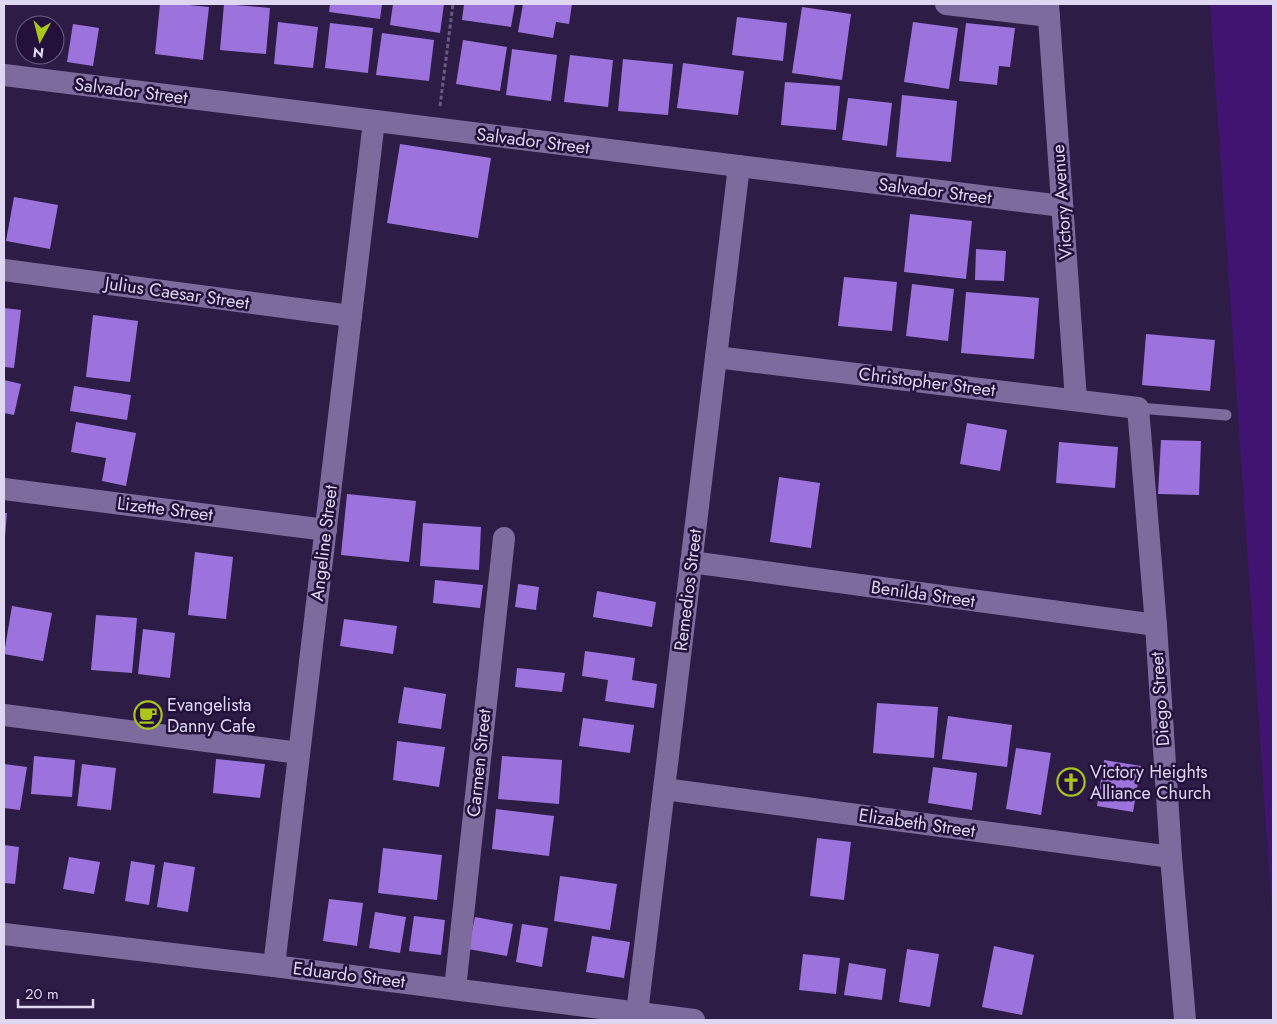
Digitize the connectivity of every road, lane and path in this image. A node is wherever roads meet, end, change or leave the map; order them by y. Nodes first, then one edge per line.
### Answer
1 (453, 4) edge
2 (946, 4) edge
3 (1048, 10) edge
4 (4, 75) edge
5 (374, 121) junction
6 (437, 129) junction
7 (739, 166) junction
8 (1062, 206) junction
9 (4, 270) edge
10 (351, 316) junction
11 (716, 357) junction
12 (1076, 400) junction
13 (1138, 408) junction
14 (1226, 416) dead end
15 (4, 488) edge
16 (326, 530) junction
17 (504, 538) dead end
18 (691, 562) junction
19 (1156, 625) junction
20 (4, 715) edge
21 (299, 753) junction
22 (664, 789) junction
23 (1170, 857) junction
24 (4, 934) edge
25 (274, 966) junction
26 (455, 989) junction
27 (637, 1013) junction
28 (694, 1020) edge
29 (1184, 1020) edge

1 - 6 path
2 - 3 street
3 - 8 street, Victory Avenue
4 - 5 street, Salvador Street
5 - 6 street, Salvador Street
5 - 10 street, Angeline Street
6 - 7 street, Salvador Street
7 - 8 street, Salvador Street
7 - 11 street, Remedios Street
8 - 12 street, Victory Avenue
9 - 10 street, Julius Caesar Street
10 - 16 street, Angeline Street
11 - 12 street, Christopher Street
11 - 18 street, Remedios Street
12 - 13 street, Christopher Street
13 - 14 lane
13 - 19 street, Diego Street
15 - 16 street, Lizette Street
16 - 21 street, Angeline Street
17 - 26 street, Carmen Street
18 - 19 street, Benilda Street
18 - 22 street, Remedios Street
19 - 23 street, Diego Street
20 - 21 street
21 - 25 street, Angeline Street
22 - 23 street, Elizabeth Street
22 - 27 street, Remedios Street
23 - 29 street, Diego Street
24 - 25 street, Eduardo Street
25 - 26 street, Eduardo Street
26 - 27 street, Eduardo Street
27 - 28 street, Eduardo Street

